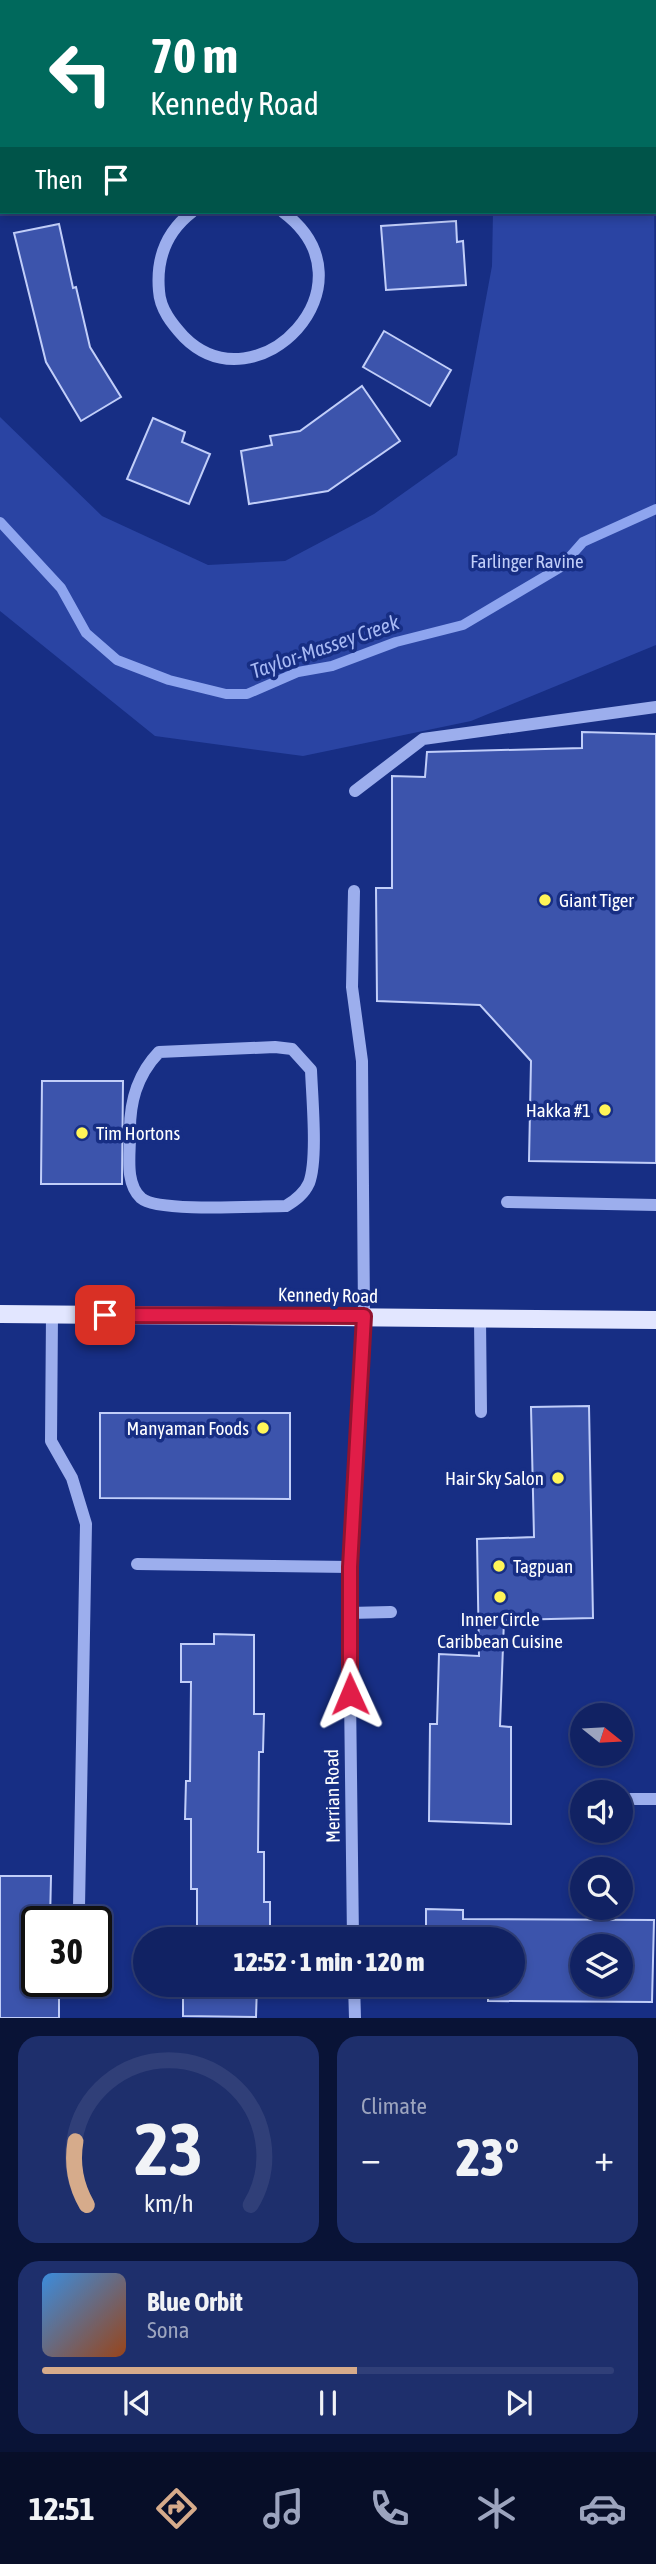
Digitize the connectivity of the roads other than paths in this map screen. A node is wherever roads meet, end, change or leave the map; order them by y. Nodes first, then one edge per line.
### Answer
1 (286, 214) edge
2 (176, 217) edge
3 (656, 707) edge
4 (355, 790) dead end
5 (354, 891) dead end
6 (159, 1052) joint
7 (507, 1202) dead end
8 (656, 1205) edge
9 (0, 1314) edge
10 (52, 1314) junction
11 (364, 1316) junction
12 (480, 1319) junction
13 (656, 1320) edge
14 (481, 1412) dead end
15 (137, 1564) dead end
16 (350, 1567) junction
17 (391, 1612) dead end
18 (349, 1613) junction
19 (633, 1799) edge
20 (656, 1799) edge
21 (79, 1906) edge
22 (353, 1927) edge
23 (354, 1997) edge
24 (355, 2018) edge

1 - 2 street
3 - 4 street
5 - 11 street, Merrian Road
6 - 6 street
7 - 8 street
9 - 10 main road, Kennedy Road
10 - 11 main road, Kennedy Road
10 - 21 street
11 - 12 main road, Kennedy Road
11 - 16 street, Merrian Road
12 - 13 main road, Kennedy Road
12 - 14 street
15 - 16 street
16 - 18 street, Merrian Road
17 - 18 street
18 - 22 street, Merrian Road
19 - 20 street
23 - 24 street

